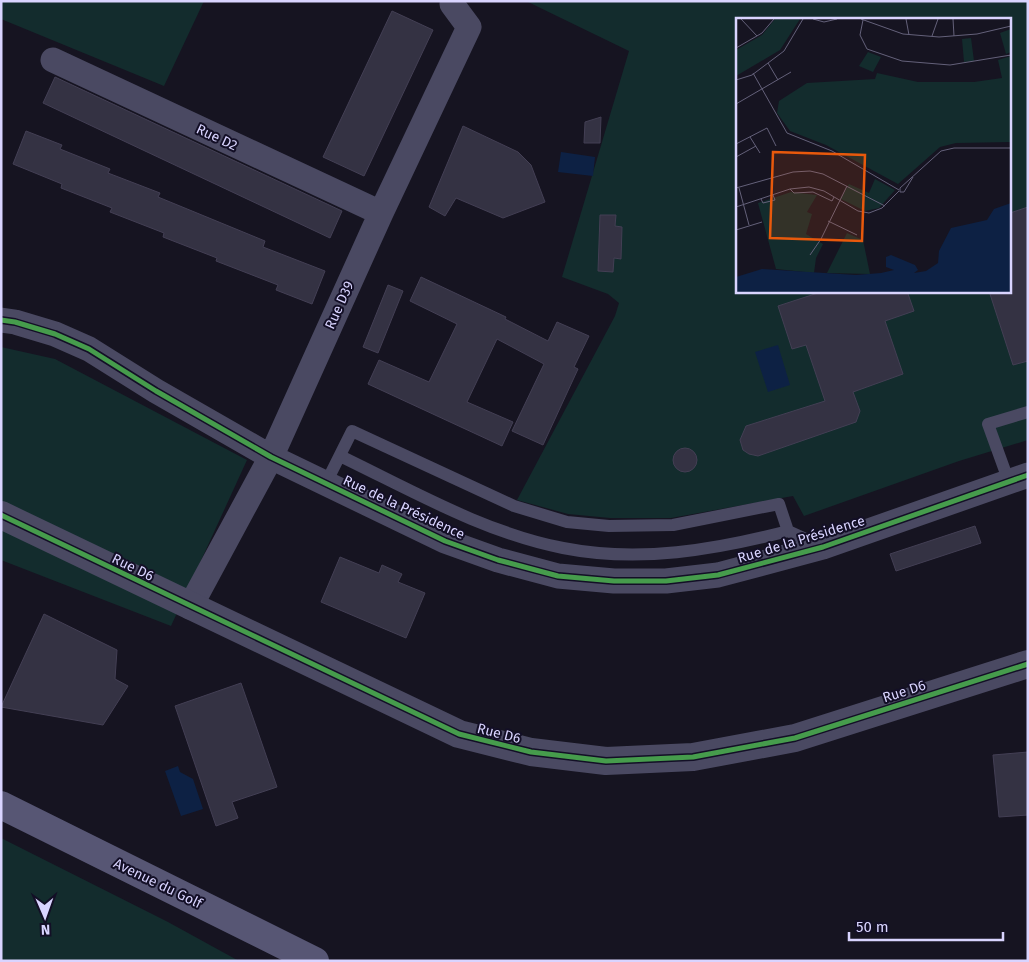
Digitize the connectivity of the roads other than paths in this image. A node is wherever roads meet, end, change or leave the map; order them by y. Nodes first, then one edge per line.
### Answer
1 (452, 3) edge
2 (53, 60) dead end
3 (381, 213) junction
4 (1, 320) edge
5 (1028, 412) edge
6 (271, 456) junction
7 (340, 456) junction
8 (1018, 478) edge
9 (326, 484) junction
10 (1, 515) edge
11 (788, 531) junction
12 (824, 546) junction
13 (190, 607) junction
14 (1028, 664) edge
15 (1, 805) edge
16 (315, 961) edge

1 - 3 street, Rue D39
2 - 3 street, Rue D2
3 - 6 street, Rue D39
4 - 6 street, Rue de la Présidence
5 - 8 lane
6 - 9 street, Rue de la Présidence
6 - 13 street, Rue D39
7 - 9 lane
7 - 11 lane
7 - 11 lane
8 - 12 street, Rue de la Présidence
9 - 12 street, Rue de la Présidence
10 - 13 street, Rue D6
11 - 12 lane
13 - 14 street, Rue D6
15 - 16 main road, Avenue du Golf

